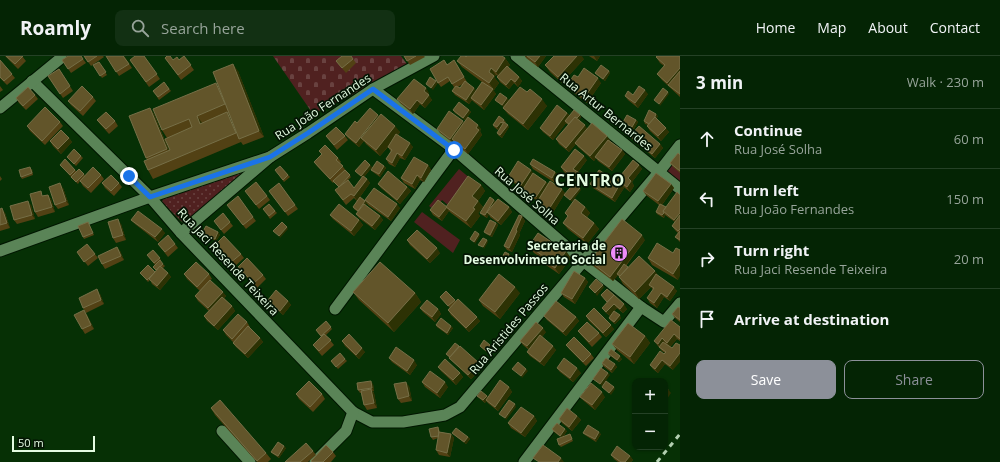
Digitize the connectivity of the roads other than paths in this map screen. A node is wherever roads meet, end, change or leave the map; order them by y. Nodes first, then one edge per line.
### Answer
1 (434, 56) edge
2 (516, 56) edge
3 (62, 57) edge
4 (32, 81) junction
5 (373, 89) junction
6 (0, 108) edge
7 (680, 145) edge
8 (454, 150) junction
9 (270, 157) junction
10 (659, 172) junction
11 (680, 189) edge
12 (150, 197) junction
13 (181, 233) junction
14 (0, 251) edge
15 (584, 261) junction
16 (680, 303) edge
17 (641, 307) junction
18 (335, 309) dead end
19 (353, 412) junction
20 (222, 431) edge
21 (250, 462) edge
22 (315, 462) edge
23 (524, 462) edge

1 - 5 street, Rua João Fernandes
2 - 10 street, Rua Artur Bernardes
3 - 4 street
4 - 6 street
4 - 12 street, Rua Jaci Resende Teixeira
5 - 8 street, Rua José Solha
5 - 9 street, Rua João Fernandes
7 - 10 street, Rua Aristides Passos
8 - 15 street, Rua José Solha
8 - 18 street
9 - 12 street, Rua João Fernandes
9 - 13 street, Rua João Fernandes
10 - 11 street, Rua Artur Bernardes
10 - 15 street, Rua Aristides Passos
12 - 13 street, Rua Jaci Resende Teixeira
12 - 14 street, Rua João Fernandes
13 - 19 street, Rua Jaci Resende Teixeira
15 - 17 street, Rua José Solha
15 - 19 street, Rua Aristides Passos
16 - 17 street, Rua José Solha
17 - 23 street
19 - 22 street
20 - 21 street

